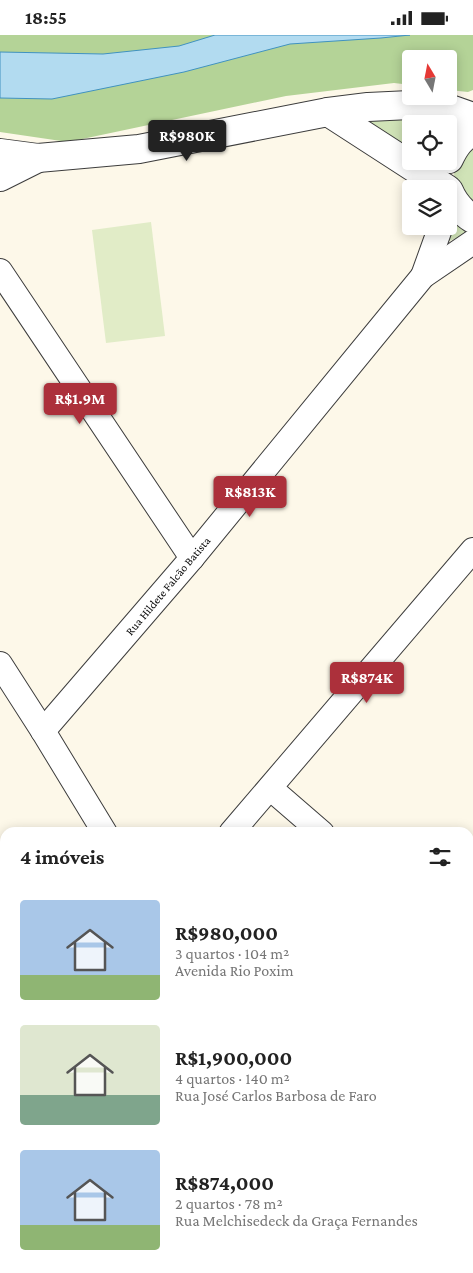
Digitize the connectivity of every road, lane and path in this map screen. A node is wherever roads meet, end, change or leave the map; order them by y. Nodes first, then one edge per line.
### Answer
1 (328, 113) junction
2 (473, 117) edge
3 (473, 131) edge
4 (457, 144) edge
5 (0, 153) edge
6 (38, 158) junction
7 (0, 177) edge
8 (428, 180) edge
9 (457, 205) edge
10 (473, 219) edge
11 (438, 235) edge
12 (473, 242) edge
13 (0, 271) edge
14 (423, 275) junction
15 (473, 550) edge
16 (192, 558) junction
17 (0, 664) edge
18 (43, 731) junction
19 (270, 787) junction
20 (101, 827) edge
21 (236, 827) edge
22 (315, 827) edge

1 - 2 street
1 - 6 street
1 - 8 street
3 - 4 street
5 - 6 street
6 - 7 street
9 - 10 street
11 - 14 street, Rua Hildete Falcão Batista
12 - 14 street, Rua Hildete Falcão Batista
13 - 16 street
14 - 16 street, Rua Hildete Falcão Batista
15 - 19 street
16 - 18 street, Rua Hildete Falcão Batista
17 - 18 street
18 - 20 street
19 - 21 street
19 - 22 street

